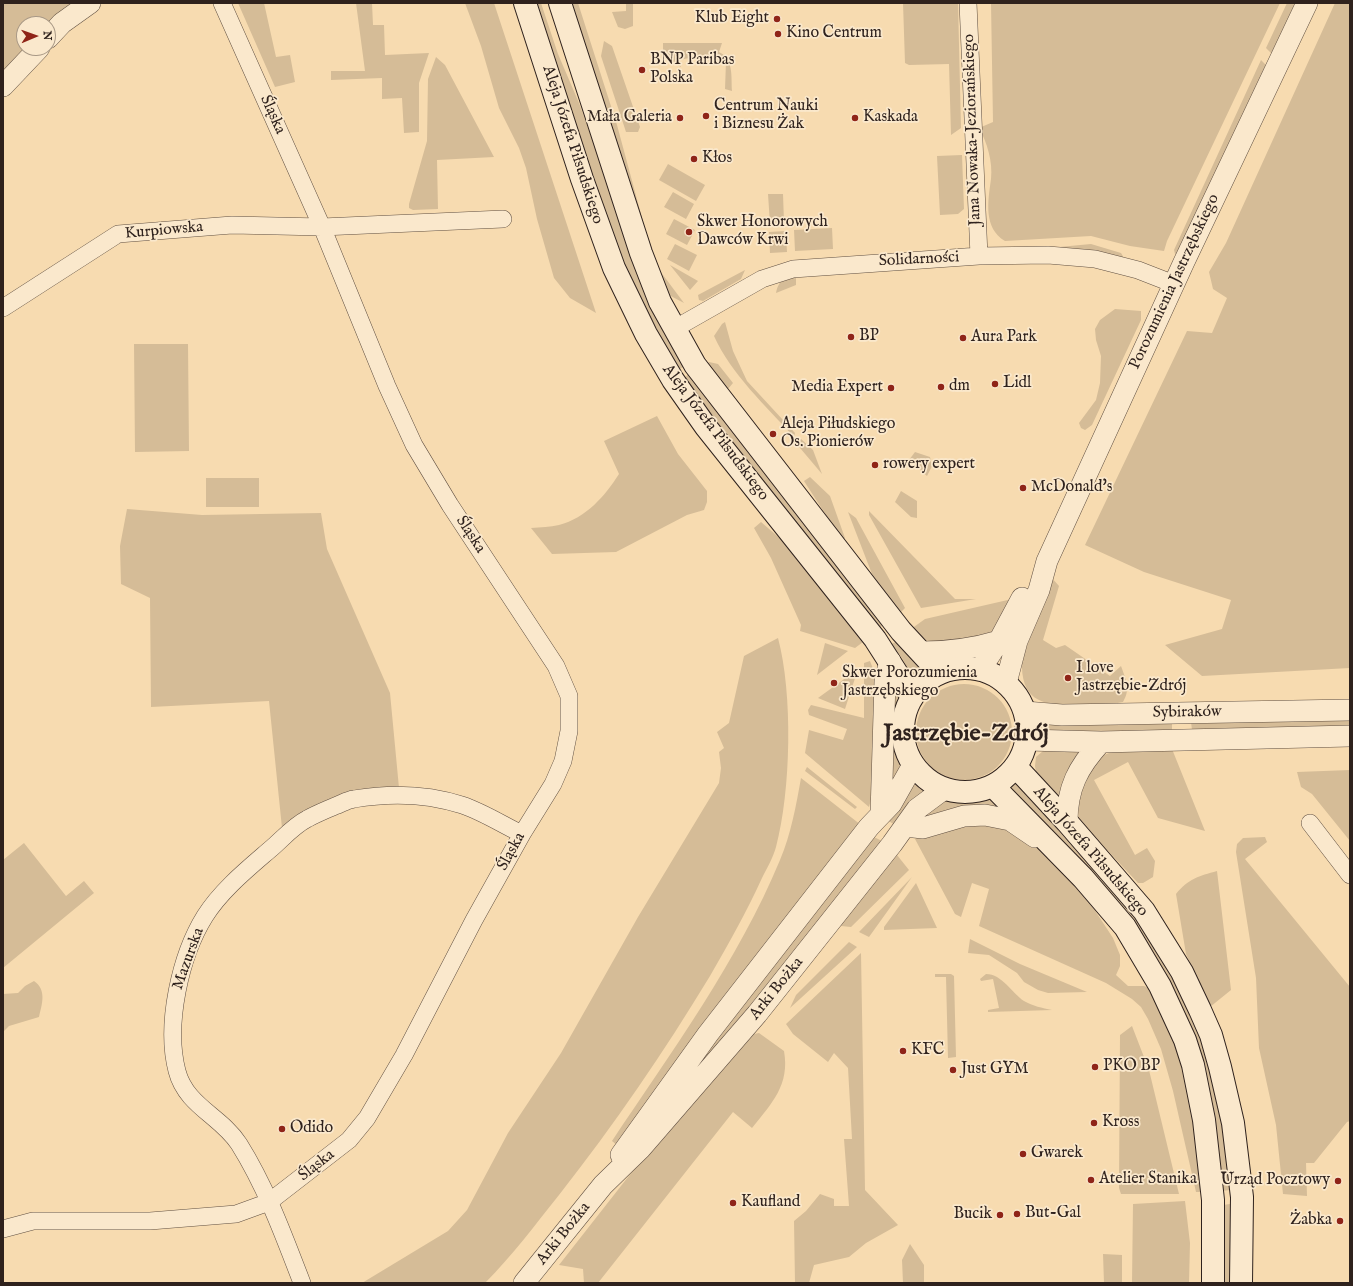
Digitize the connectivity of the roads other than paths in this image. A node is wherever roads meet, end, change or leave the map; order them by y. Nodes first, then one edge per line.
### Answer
1 (90, 3) edge
2 (222, 3) edge
3 (525, 3) edge
4 (560, 3) edge
5 (968, 3) edge
6 (1307, 3) edge
7 (56, 29) edge
8 (31, 56) edge
9 (3, 86) edge
10 (503, 218) dead end
11 (322, 228) junction
12 (978, 256) junction
13 (1174, 284) junction
14 (3, 308) edge
15 (674, 329) junction
16 (1047, 561) junction
17 (999, 641) junction
18 (921, 652) junction
19 (890, 661) junction
20 (980, 670) junction
21 (940, 674) junction
22 (1006, 683) junction
23 (912, 697) junction
24 (1350, 710) edge
25 (1025, 712) junction
26 (1350, 736) edge
27 (1027, 740) junction
28 (1101, 742) junction
29 (913, 765) junction
30 (1016, 767) junction
31 (993, 786) junction
32 (944, 789) junction
33 (881, 814) junction
34 (1067, 822) junction
35 (1310, 823) dead end
36 (905, 826) junction
37 (522, 834) junction
38 (1066, 861) junction
39 (1350, 875) edge
40 (603, 1185) junction
41 (269, 1202) junction
42 (3, 1229) edge
43 (302, 1283) edge
44 (524, 1283) edge
45 (1213, 1283) edge
46 (1241, 1283) edge

1 - 7 street
2 - 11 street, Śląska
3 - 19 main road, Aleja Józefa Piłsudskiego
4 - 15 main road, Aleja Józefa Piłsudskiego
5 - 12 street, Jana Nowaka-Jeziorańskiego
6 - 13 street, Porozumienia Jastrzębskiego
8 - 9 street
10 - 11 street
11 - 14 street, Kurpiowska
11 - 37 street, Śląska
12 - 13 street, Solidarności
12 - 15 street, Solidarności
13 - 16 street, Porozumienia Jastrzębskiego
15 - 18 main road, Aleja Józefa Piłsudskiego
16 - 17 street, Porozumienia Jastrzębskiego
16 - 22 street, Porozumienia Jastrzębskiego
17 - 18 street
17 - 20 street, Porozumienia Jastrzębskiego
18 - 21 main road, Aleja Józefa Piłsudskiego
19 - 23 main road, Aleja Józefa Piłsudskiego
19 - 33 street
20 - 21 main road
20 - 22 main road
21 - 23 main road
22 - 25 main road
23 - 29 main road
24 - 25 street, Sybiraków
25 - 27 main road
26 - 28 street, Sybiraków
27 - 28 street, Sybiraków
27 - 30 main road
28 - 34 street
29 - 32 main road
29 - 33 street, Arki Bożka
30 - 31 main road
30 - 34 main road, Aleja Józefa Piłsudskiego
31 - 32 main road
31 - 38 main road, Aleja Józefa Piłsudskiego
32 - 36 street, Arki Bożka
33 - 40 street, Arki Bożka
34 - 46 main road, Aleja Józefa Piłsudskiego
35 - 39 street
36 - 38 street
36 - 40 street, Arki Bożka
37 - 41 street, Śląska
37 - 41 street, Mazurska
38 - 45 main road, Aleja Józefa Piłsudskiego
40 - 44 street, Arki Bożka
41 - 42 street, Śląska
41 - 43 street, Mazurska

